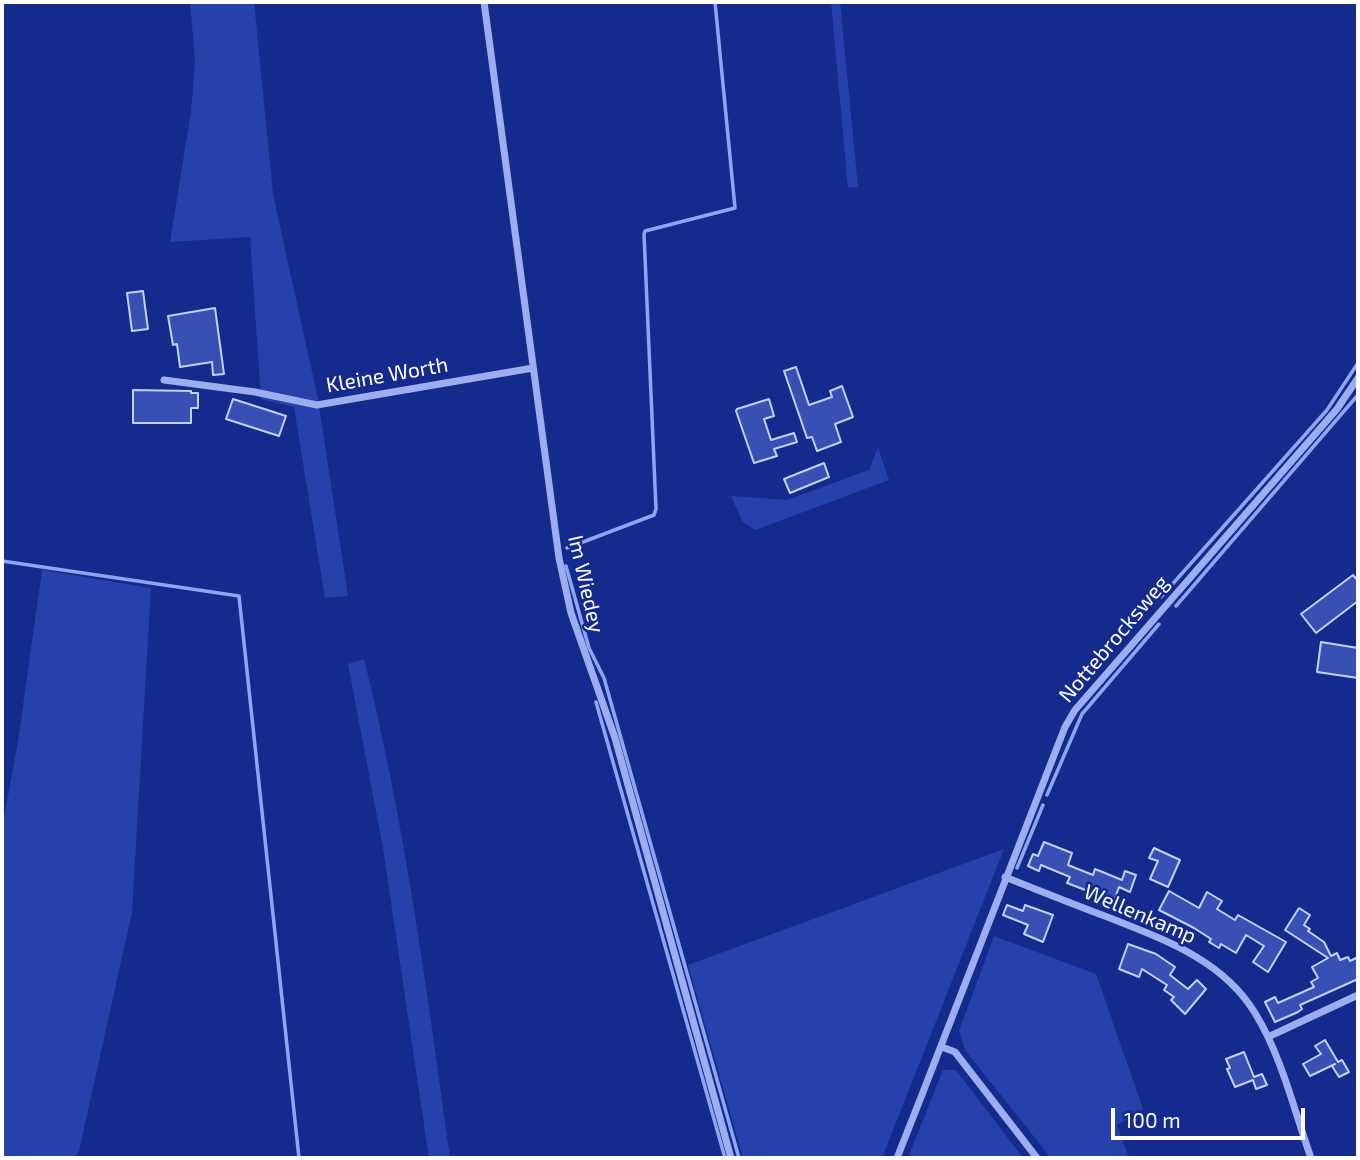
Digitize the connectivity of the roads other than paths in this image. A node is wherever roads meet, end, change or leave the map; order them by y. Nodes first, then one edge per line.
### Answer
1 (484, 2) edge
2 (533, 368) junction
3 (1358, 378) edge
4 (164, 380) dead end
5 (1005, 877) junction
6 (1358, 995) edge
7 (1268, 1037) junction
8 (942, 1046) junction
9 (731, 1158) edge
10 (897, 1158) edge
11 (1037, 1158) edge
12 (1311, 1158) edge

1 - 2 street, Im Wiedey
2 - 4 street, Kleine Worth
2 - 9 street, Im Wiedey
3 - 5 street, Nottebrocksweg
5 - 7 street, Wellenkamp
5 - 8 street, Nottebrocksweg
6 - 7 street
7 - 12 street, Wellenkamp
8 - 10 street, Nottebrocksweg
8 - 11 street

